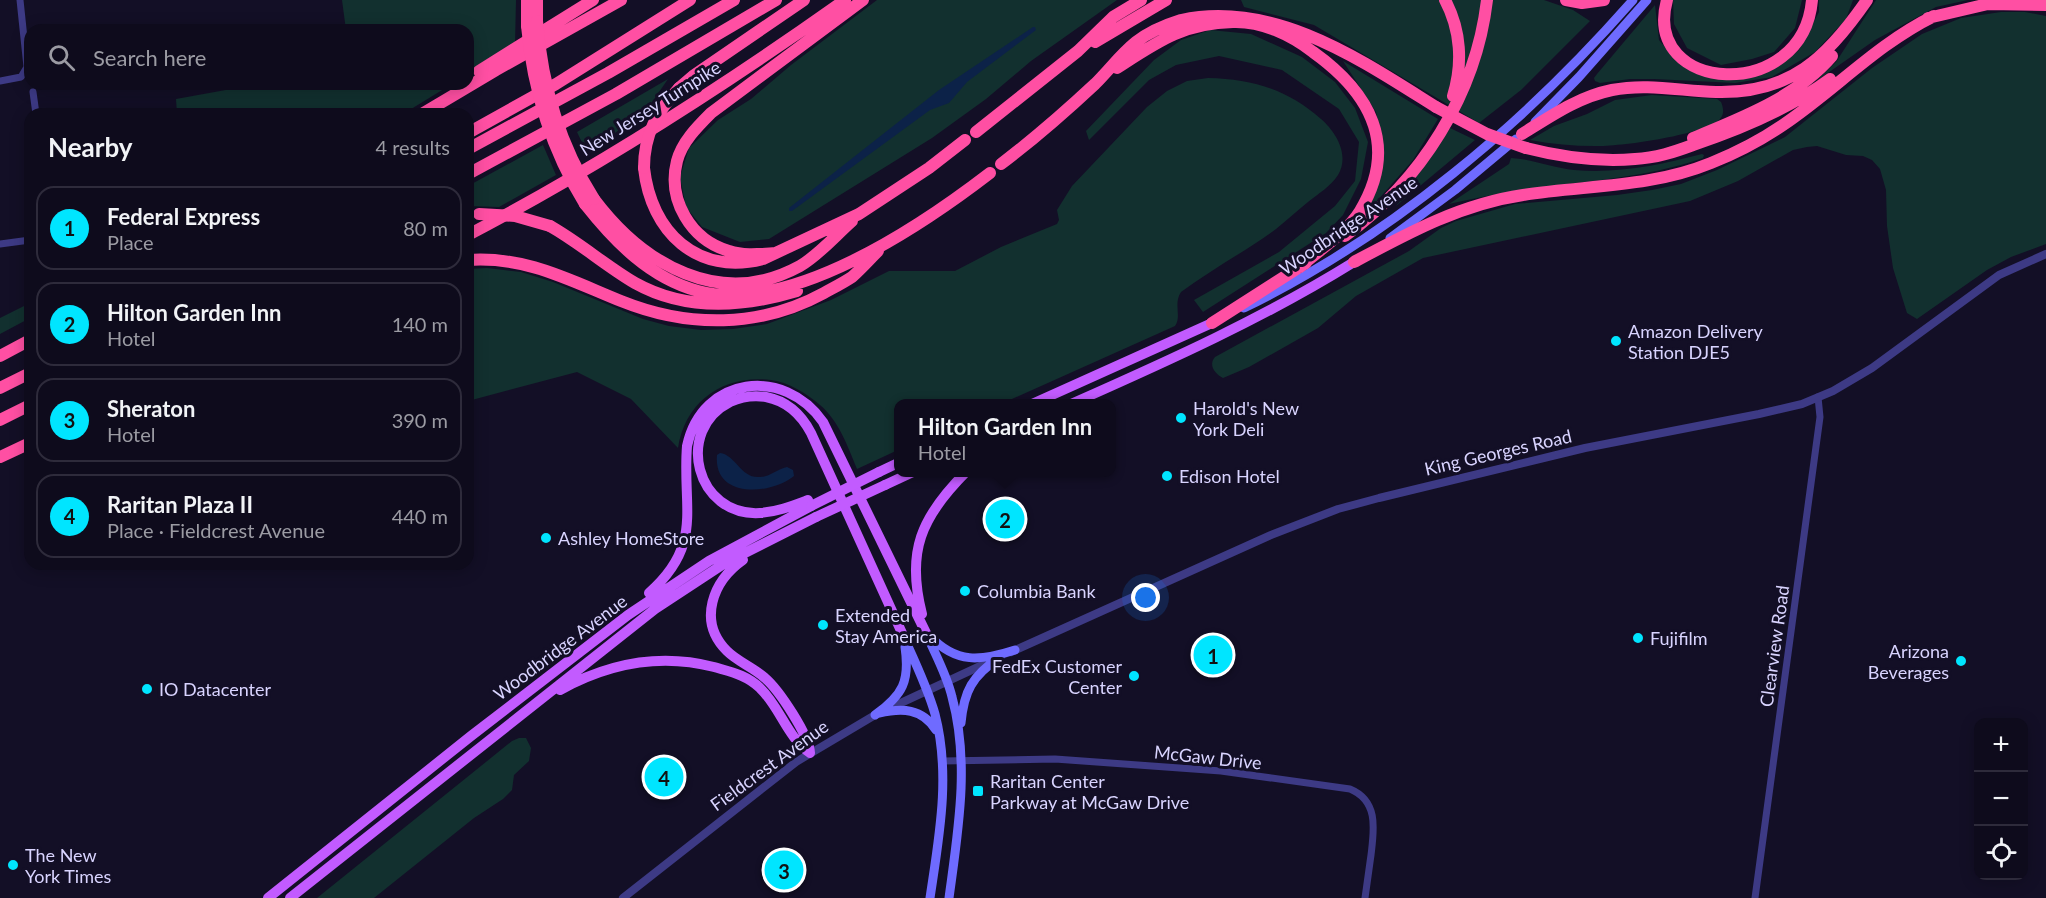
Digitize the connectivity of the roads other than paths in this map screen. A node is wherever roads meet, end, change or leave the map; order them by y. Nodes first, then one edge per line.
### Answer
1 (20, 0) edge
2 (527, 0) edge
3 (537, 0) edge
4 (593, 0) edge
5 (621, 0) edge
6 (690, 0) edge
7 (734, 0) edge
8 (776, 0) edge
9 (804, 0) edge
10 (845, 0) edge
11 (863, 0) edge
12 (1141, 0) edge
13 (1166, 0) edge
14 (1445, 0) edge
15 (1487, 0) edge
16 (1566, 0) edge
17 (1604, 0) edge
18 (1633, 0) edge
19 (1647, 0) edge
20 (1667, 0) edge
21 (1812, 0) edge
22 (1867, 0) edge
23 (2046, 5) edge
24 (1934, 16) junction
25 (532, 23) junction
26 (24, 39) edge
27 (1078, 51) junction
28 (24, 72) edge
29 (474, 76) edge
30 (1098, 80) junction
31 (0, 81) edge
32 (474, 84) edge
33 (460, 90) edge
34 (463, 90) edge
35 (33, 92) dead end
36 (456, 94) junction
37 (35, 108) edge
38 (432, 108) edge
39 (474, 131) edge
40 (1440, 131) junction
41 (976, 132) dead end
42 (1522, 134) junction
43 (965, 140) dead end
44 (474, 146) edge
45 (1571, 157) junction
46 (1001, 164) dead end
47 (474, 171) edge
48 (990, 173) dead end
49 (589, 202) junction
50 (859, 214) junction
51 (474, 215) edge
52 (474, 231) edge
53 (24, 241) edge
54 (0, 244) edge
55 (884, 245) junction
56 (775, 253) junction
57 (2046, 254) edge
58 (474, 260) edge
59 (1354, 262) junction
60 (1300, 267) junction
61 (834, 268) junction
62 (1212, 323) junction
63 (24, 343) edge
64 (0, 356) edge
65 (24, 376) edge
66 (0, 388) edge
67 (1818, 397) junction
68 (1043, 399) edge
69 (1083, 399) edge
70 (24, 408) edge
71 (0, 420) edge
72 (24, 446) edge
73 (0, 457) edge
74 (894, 465) edge
75 (902, 477) edge
76 (962, 477) edge
77 (809, 503) junction
78 (816, 517) junction
79 (902, 633) junction
80 (926, 633) junction
81 (594, 640) junction
82 (1016, 650) junction
83 (1000, 657) junction
84 (947, 681) junction
85 (927, 690) junction
86 (875, 715) junction
87 (518, 717) junction
88 (940, 737) junction
89 (960, 744) junction
90 (810, 753) junction
91 (942, 761) junction
92 (961, 762) junction
93 (267, 898) edge
94 (290, 898) edge
95 (623, 898) edge
96 (930, 898) edge
97 (949, 898) edge
98 (1365, 898) edge
99 (1755, 898) edge

1 - 26 street
2 - 25 highway
3 - 25 highway
4 - 29 highway
5 - 32 highway
6 - 39 highway
7 - 44 highway
8 - 47 highway, New Jersey Turnpike
9 - 56 highway, bridge
10 - 52 highway, New Jersey Turnpike
11 - 56 highway
12 - 27 highway
13 - 27 highway
14 - 40 highway
15 - 40 highway
16 - 17 highway
18 - 62 main road, Woodbridge Avenue
19 - 42 main road, Woodbridge Avenue
20 - 21 highway
22 - 42 highway
22 - 45 highway
23 - 24 highway
24 - 45 highway
24 - 59 highway
25 - 49 highway, bridge
27 - 41 highway
28 - 31 street
30 - 45 highway, bridge
30 - 46 highway
30 - 60 highway
33 - 36 highway
34 - 36 highway
35 - 37 street
36 - 38 highway
40 - 60 highway
42 - 59 main road, Woodbridge Avenue
43 - 50 highway
48 - 55 highway
49 - 50 highway
49 - 61 highway
50 - 56 highway
51 - 61 highway, bridge
53 - 54 street
55 - 58 highway
55 - 61 highway
57 - 67 street, King Georges Road
59 - 69 main road, Woodbridge Avenue
60 - 62 highway
62 - 68 main road, Woodbridge Avenue
63 - 64 highway
65 - 66 highway
67 - 82 street, King Georges Road
67 - 99 street, Clearview Road
70 - 71 highway
72 - 73 highway
74 - 77 main road, Woodbridge Avenue, bridge
75 - 78 main road, Woodbridge Avenue, bridge
76 - 80 main road
77 - 79 main road
77 - 81 main road, Woodbridge Avenue
78 - 87 main road, Woodbridge Avenue
78 - 90 main road
79 - 85 main road
79 - 86 main road
80 - 81 main road
80 - 82 main road
80 - 84 main road
81 - 93 main road, Woodbridge Avenue
82 - 83 street, King Georges Road
83 - 84 street, King Georges Road
83 - 89 main road
84 - 85 street, Fieldcrest Avenue
84 - 89 main road
85 - 86 street, Fieldcrest Avenue
85 - 88 main road
86 - 88 main road
86 - 90 street, Fieldcrest Avenue
87 - 90 main road
87 - 94 main road, Woodbridge Avenue
88 - 91 main road
89 - 92 main road
90 - 95 street, Fieldcrest Avenue
91 - 92 street, McGaw Drive
91 - 96 main road
92 - 97 main road
92 - 98 street, McGaw Drive

